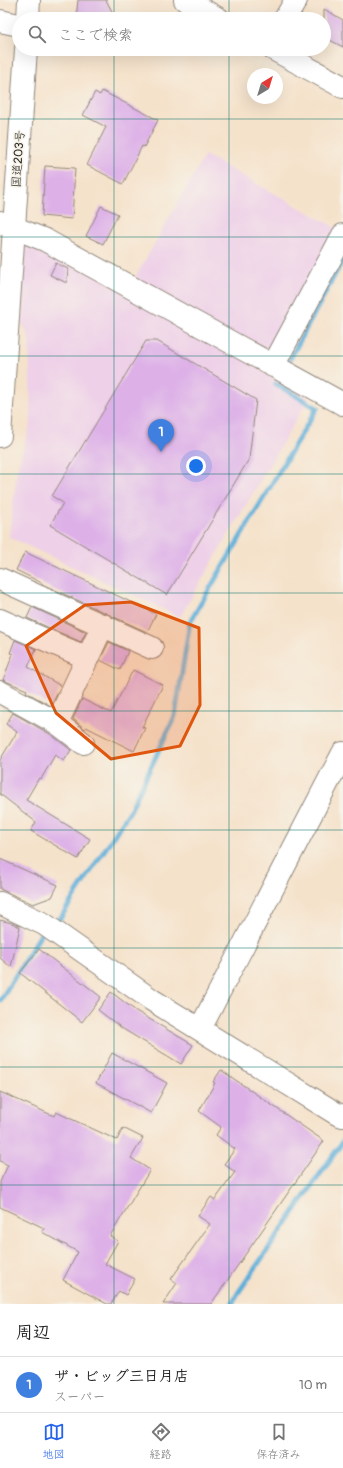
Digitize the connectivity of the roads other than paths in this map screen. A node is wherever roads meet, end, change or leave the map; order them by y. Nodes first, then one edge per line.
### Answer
1 (29, 0) edge
2 (185, 0) edge
3 (296, 0) edge
4 (28, 12) edge
5 (206, 12) edge
6 (289, 12) edge
7 (0, 21) edge
8 (12, 24) edge
9 (25, 56) edge
10 (286, 56) edge
11 (343, 87) edge
12 (7, 225) edge
13 (343, 235) edge
14 (272, 366) junction
15 (343, 404) edge
16 (0, 436) edge
17 (0, 579) edge
18 (0, 620) edge
19 (103, 625) junction
20 (152, 648) dead end
21 (87, 658) junction
22 (0, 692) edge
23 (57, 723) junction
24 (83, 743) dead end
25 (343, 753) edge
26 (0, 903) edge
27 (200, 1029) junction
28 (343, 1116) edge

1 - 4 main road
2 - 5 main road
3 - 6 main road
7 - 8 main road
9 - 12 main road, 国道203号
10 - 11 main road
12 - 14 main road
12 - 16 main road, 国道203号
13 - 14 main road
14 - 15 main road
17 - 19 main road
18 - 21 main road
19 - 20 main road
19 - 21 main road
21 - 23 main road
22 - 23 main road
23 - 24 main road
25 - 27 main road
26 - 27 main road
27 - 28 main road

